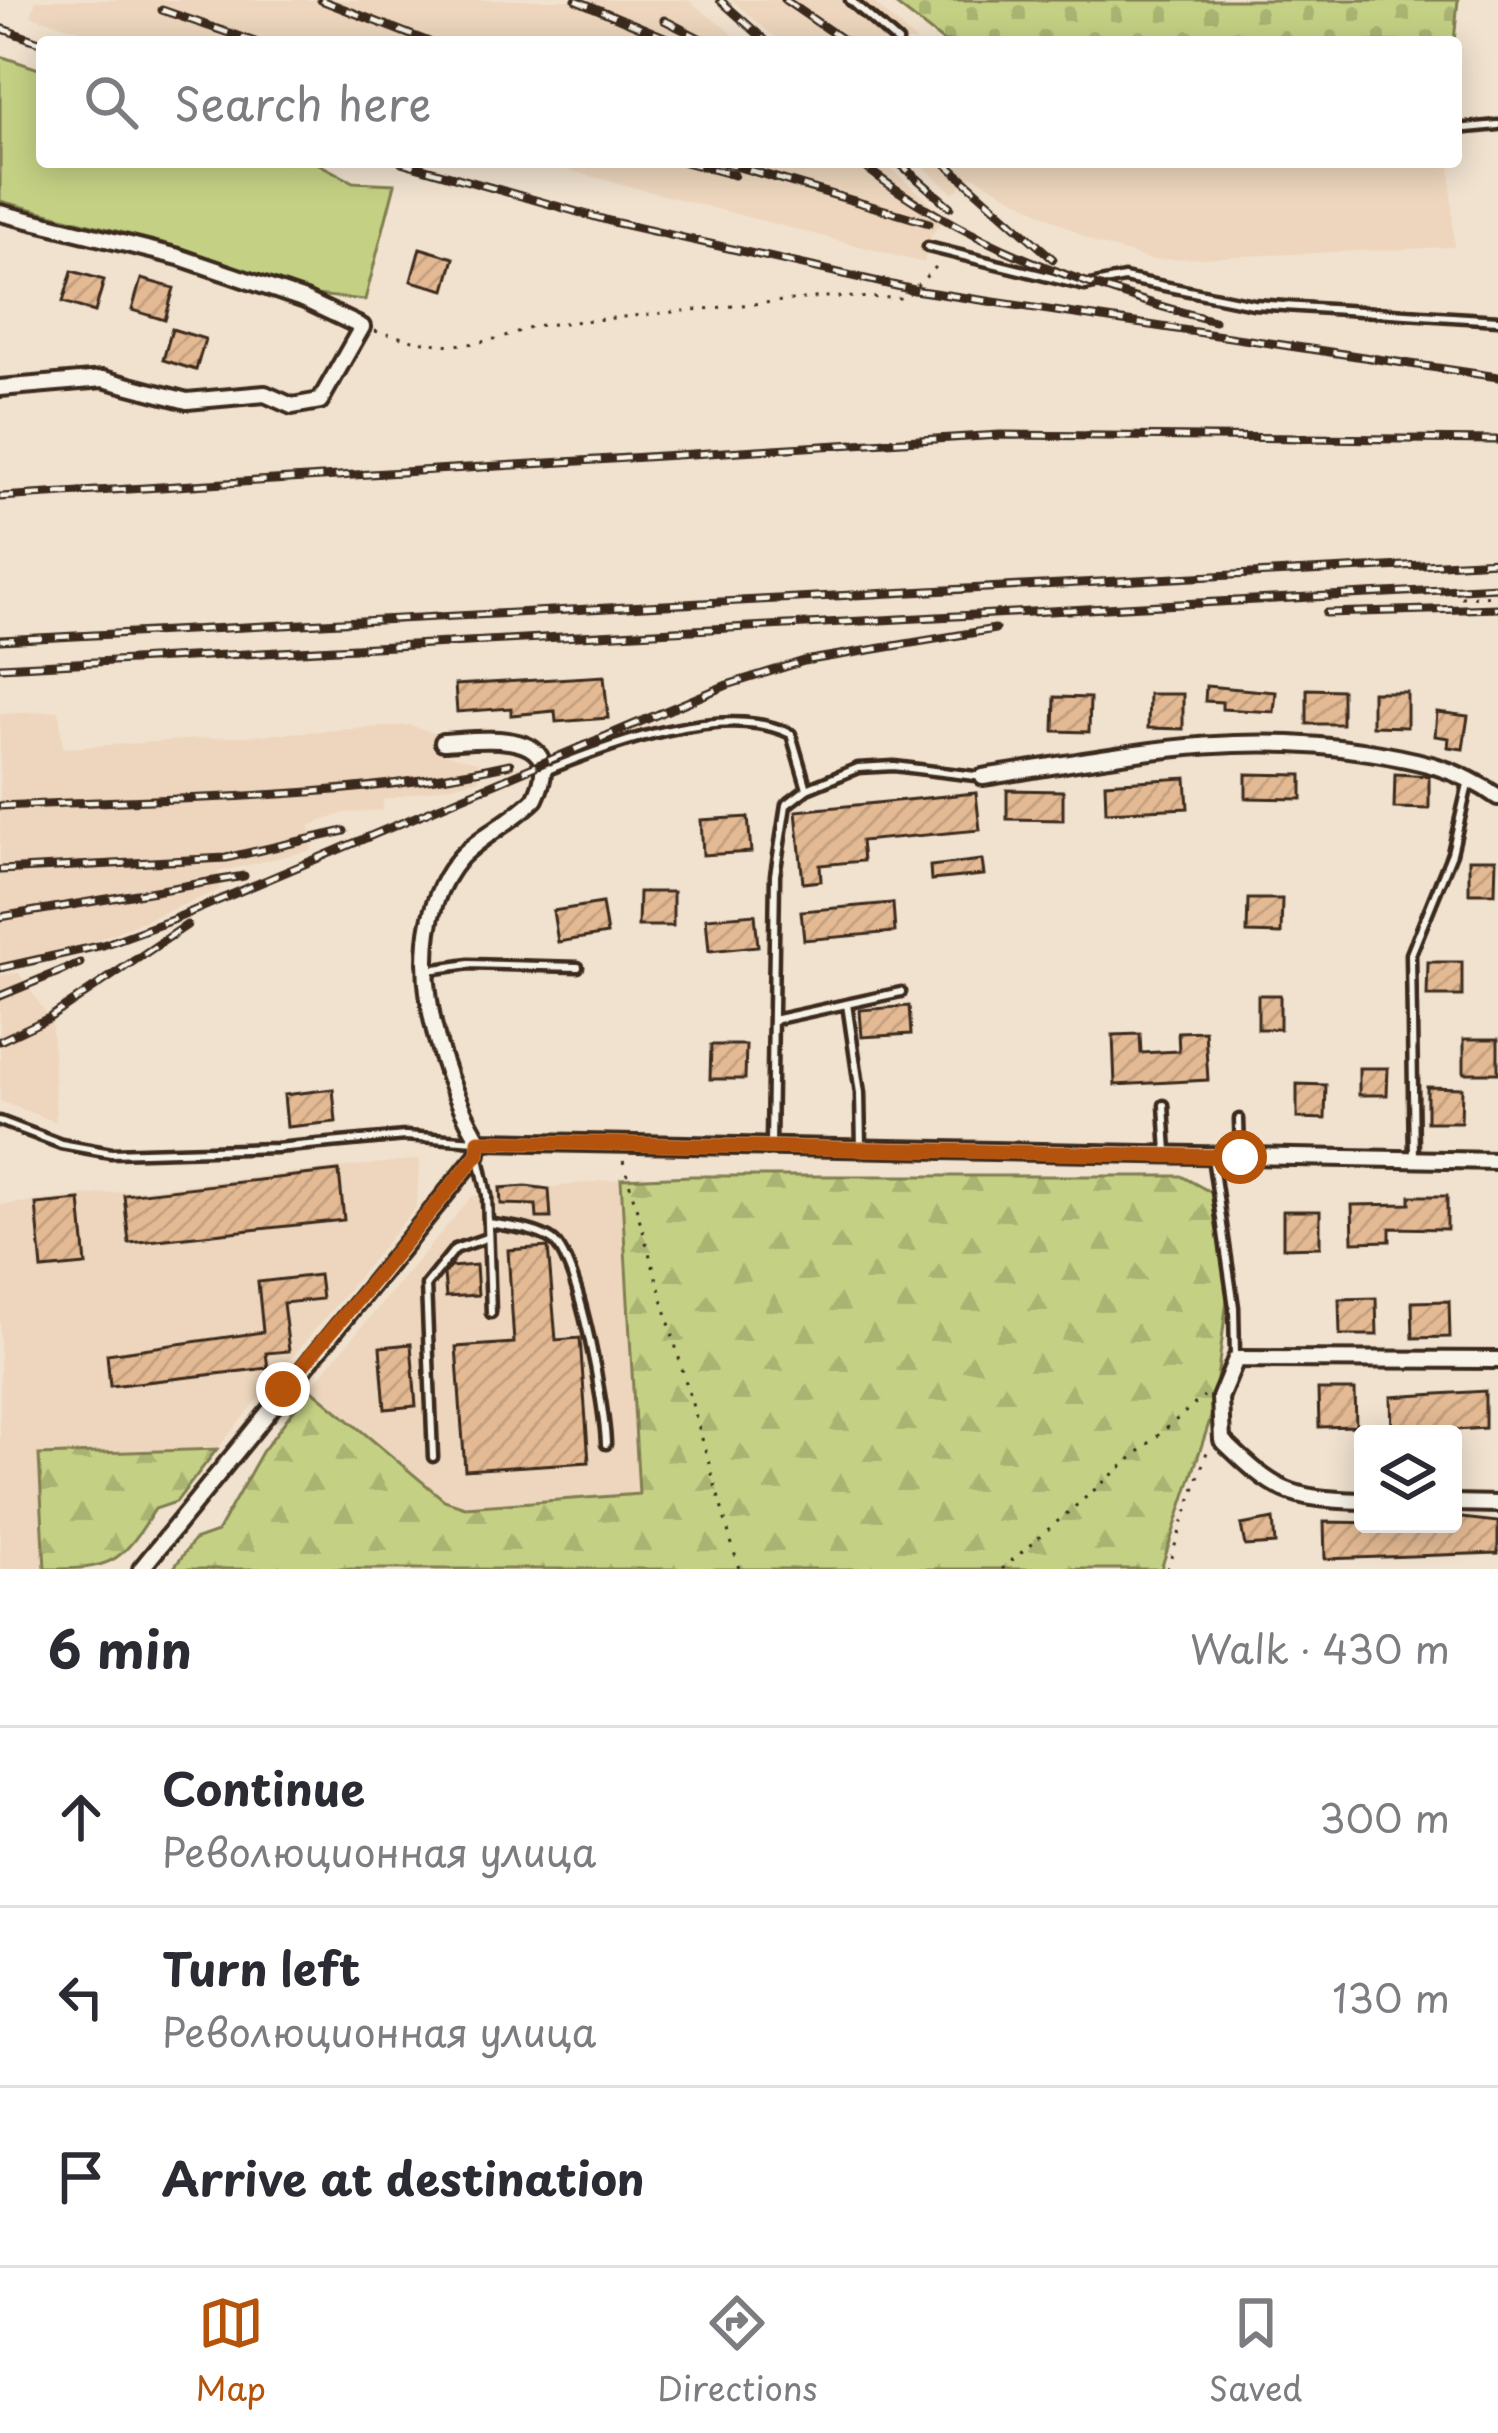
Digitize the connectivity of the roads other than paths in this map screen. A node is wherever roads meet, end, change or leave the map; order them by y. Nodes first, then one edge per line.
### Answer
1 (850, 0) edge
2 (891, 36) edge
3 (1498, 125) edge
4 (1462, 128) edge
5 (0, 213) edge
6 (928, 248) dead end
7 (1498, 320) edge
8 (0, 388) edge
9 (443, 742) dead end
10 (541, 772) junction
11 (1470, 776) junction
12 (982, 777) joint
13 (807, 789) junction
14 (1498, 797) edge
15 (578, 967) dead end
16 (429, 970) junction
17 (901, 992) dead end
18 (847, 1004) junction
19 (773, 1020) junction
20 (1164, 1105) dead end
21 (1239, 1119) dead end
22 (0, 1121) edge
23 (771, 1145) junction
24 (479, 1148) junction
25 (861, 1148) junction
26 (1167, 1156) junction
27 (1212, 1156) junction
28 (1240, 1157) junction
29 (1414, 1160) junction
30 (1498, 1161) edge
31 (489, 1223) junction
32 (487, 1238) junction
33 (490, 1313) dead end
34 (1236, 1359) junction
35 (1498, 1360) edge
36 (606, 1444) dead end
37 (433, 1457) dead end
38 (1354, 1501) edge
39 (1462, 1503) edge
40 (1498, 1504) edge
41 (141, 1569) edge

1 - 2 lane
3 - 4 lane
5 - 8 street
6 - 7 lane
9 - 10 street
10 - 13 lane
10 - 16 street
11 - 12 street
11 - 14 street
11 - 29 lane
12 - 13 lane
13 - 19 lane
15 - 16 lane
16 - 24 street
17 - 18 lane
18 - 19 lane
18 - 25 lane
19 - 23 lane
20 - 26 lane
21 - 28 lane
22 - 24 lane
23 - 24 street
23 - 25 street
24 - 31 lane
24 - 41 street
25 - 26 street
26 - 27 street
27 - 28 street
27 - 34 lane
28 - 29 street
29 - 30 street
31 - 32 lane
31 - 36 lane
32 - 33 lane
32 - 37 lane
34 - 35 street
34 - 38 street
39 - 40 street

